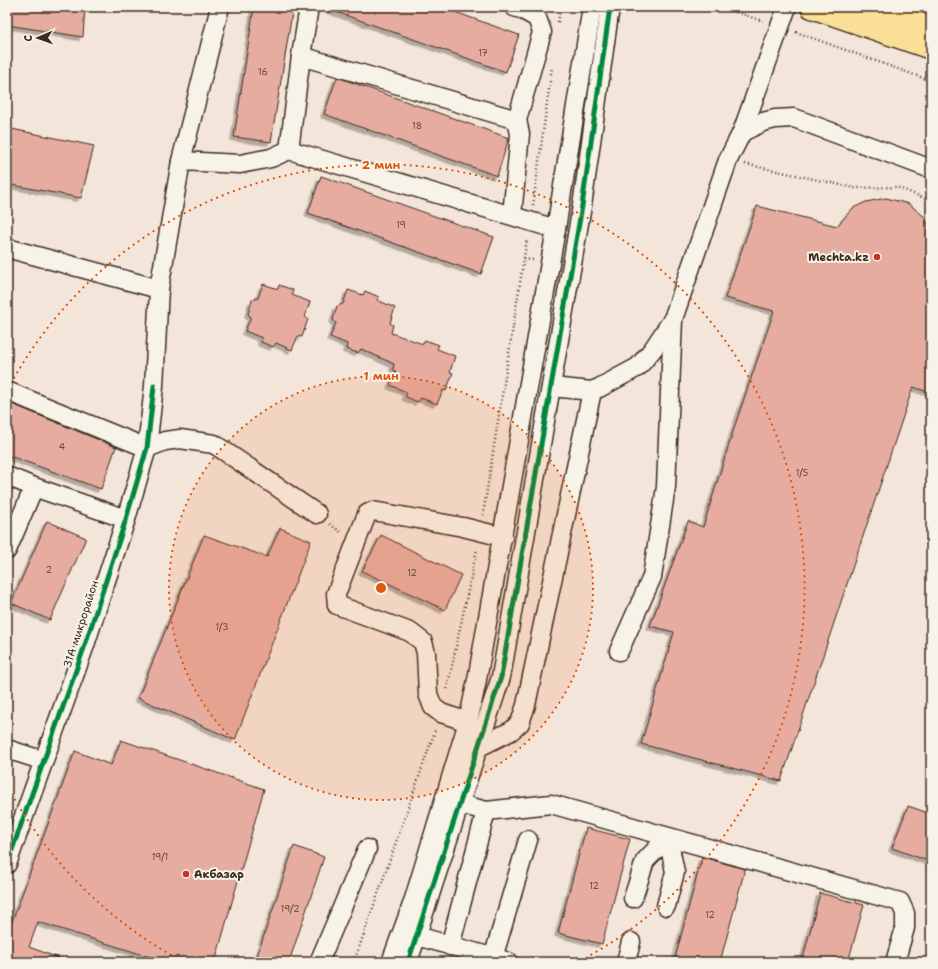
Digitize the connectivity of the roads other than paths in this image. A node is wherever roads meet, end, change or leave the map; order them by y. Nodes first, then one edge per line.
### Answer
1 (220, 7) edge
2 (309, 7) edge
3 (514, 7) edge
4 (592, 7) edge
5 (610, 7) edge
6 (787, 7) edge
7 (812, 7) edge
8 (868, 7) edge
9 (931, 28) edge
10 (931, 48) edge
11 (301, 56) junction
12 (517, 120) junction
13 (742, 132) junction
14 (289, 150) junction
15 (181, 161) junction
16 (931, 169) edge
17 (512, 215) junction
18 (556, 229) junction
19 (7, 248) edge
20 (159, 289) junction
21 (673, 319) junction
22 (551, 387) junction
23 (592, 391) junction
24 (7, 392) edge
25 (147, 448) junction
26 (7, 476) edge
27 (34, 487) junction
28 (317, 514) road end
29 (126, 519) junction
30 (503, 537) junction
31 (7, 550) edge
32 (619, 651) dead end
33 (468, 722) junction
34 (479, 747) junction
35 (7, 749) edge
36 (44, 761) junction
37 (460, 804) junction
38 (486, 811) junction
39 (668, 837) junction
40 (528, 840) dead end
41 (367, 850) dead end
42 (7, 864) edge
43 (633, 898) dead end
44 (666, 906) dead end
45 (417, 936) junction
46 (631, 942) dead end
47 (450, 946) junction
48 (501, 960) edge
49 (319, 962) edge
50 (391, 962) edge
51 (408, 962) edge
52 (626, 962) edge
53 (894, 962) edge

1 - 15 street, 31А микрорайон
2 - 11 street
3 - 12 street
4 - 18 street
5 - 22 street
6 - 13 street
7 - 10 main road
8 - 9 main road
11 - 12 street
11 - 14 street
12 - 17 street
13 - 16 street
13 - 21 street
14 - 15 street
14 - 17 street
15 - 20 street, 31А микрорайон
17 - 18 street
18 - 30 street
19 - 20 street
20 - 25 street, 31А микрорайон
21 - 23 street
21 - 32 street
22 - 23 street
22 - 34 street
23 - 34 street
24 - 25 street
25 - 28 street
25 - 29 street, 31А микрорайон
26 - 27 street
27 - 29 street
27 - 31 street
29 - 36 street, 31А микрорайон
30 - 33 street
30 - 33 street
33 - 50 street
34 - 37 street
35 - 36 street
36 - 42 street, 31А микрорайон
37 - 38 street
37 - 45 street
38 - 39 street
38 - 47 street
39 - 43 street
39 - 44 street
39 - 53 street
40 - 48 street
41 - 49 street
45 - 47 street
45 - 51 street
46 - 52 street
47 - 48 street

